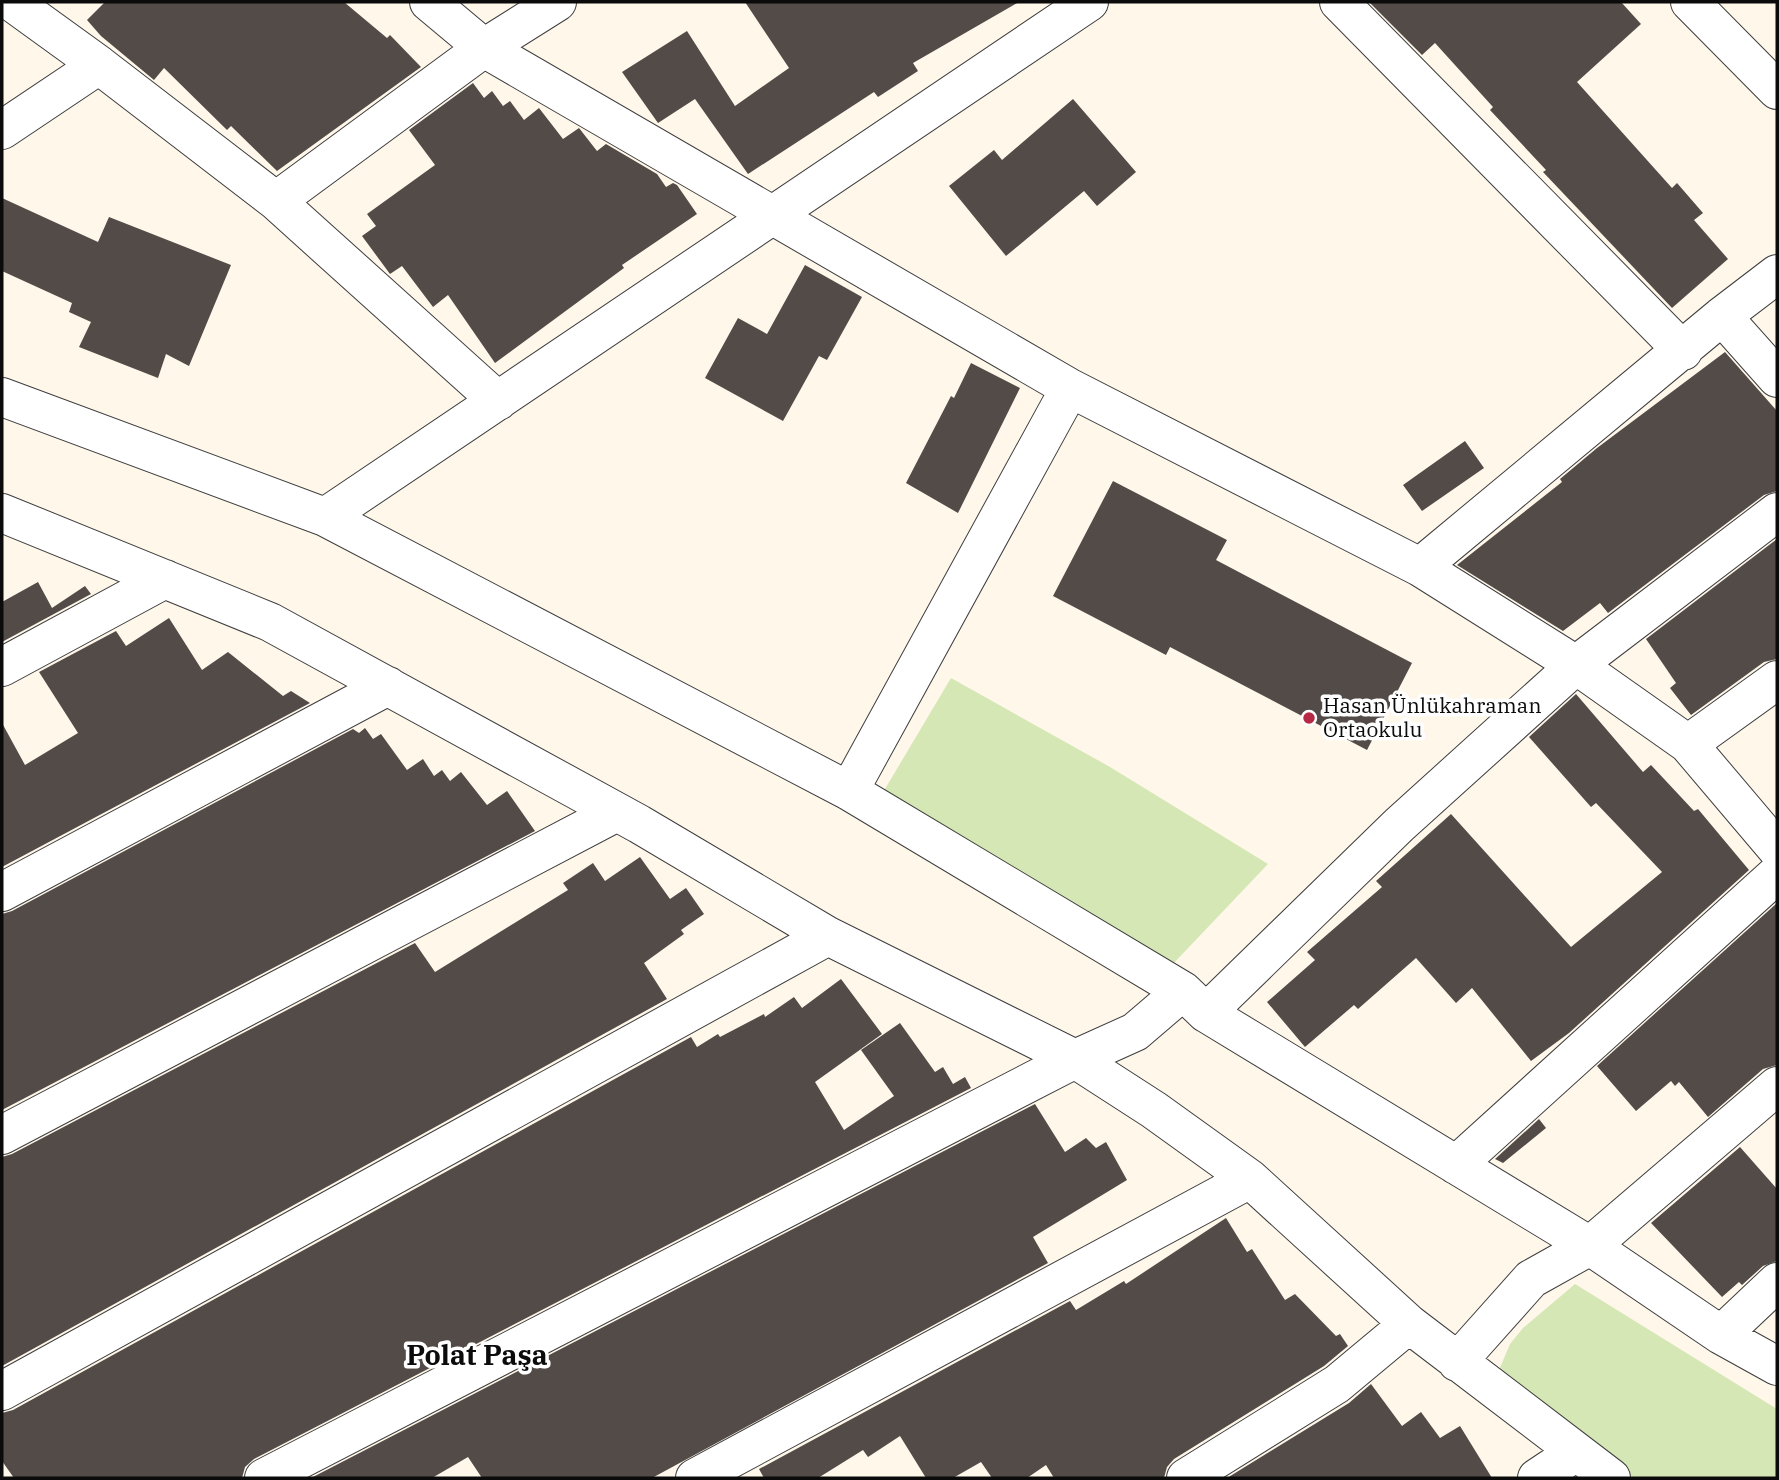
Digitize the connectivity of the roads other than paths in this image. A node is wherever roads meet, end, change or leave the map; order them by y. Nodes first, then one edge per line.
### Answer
1 (12, 2) edge
2 (429, 2) edge
3 (557, 2) edge
4 (1089, 2) edge
5 (1339, 2) edge
6 (1690, 2) edge
7 (484, 48) junction
8 (99, 65) junction
9 (1777, 90) edge
10 (2, 130) edge
11 (275, 201) junction
12 (772, 213) junction
13 (1777, 274) edge
14 (1722, 316) junction
15 (1683, 351) junction
16 (1777, 379) edge
17 (1070, 388) junction
18 (2, 397) edge
19 (498, 401) junction
20 (1777, 512) edge
21 (2, 513) edge
22 (325, 517) junction
23 (1420, 567) junction
24 (165, 579) junction
25 (1576, 665) junction
26 (2, 667) edge
27 (1777, 680) edge
28 (388, 686) junction
29 (1688, 744) junction
30 (849, 791) junction
31 (617, 812) junction
32 (1777, 849) edge
33 (1777, 874) edge
34 (2, 892) edge
35 (828, 936) junction
36 (1194, 1002) junction
37 (1075, 1059) junction
38 (1777, 1086) edge
39 (2, 1135) edge
40 (1456, 1166) junction
41 (1250, 1179) junction
42 (1590, 1246) junction
43 (1777, 1282) edge
44 (1409, 1324) junction
45 (1721, 1335) junction
46 (1457, 1362) junction
47 (1777, 1366) edge
48 (2, 1391) edge
49 (1576, 1452) junction
50 (264, 1478) edge
51 (695, 1478) edge
52 (1186, 1478) edge
53 (1537, 1478) edge
54 (1611, 1478) edge

1 - 8 street
2 - 7 street
3 - 7 street
4 - 12 street
5 - 15 street
6 - 9 street
7 - 11 street
7 - 12 street
8 - 10 street
8 - 11 street
11 - 19 street
12 - 17 street
12 - 19 street
13 - 14 street
14 - 15 street
14 - 16 street
15 - 23 street
17 - 23 street
17 - 30 street
18 - 22 street
19 - 22 street
20 - 25 street
21 - 24 street
22 - 30 street
23 - 25 street
24 - 26 street
24 - 28 street
25 - 29 street
25 - 36 street
27 - 29 street
28 - 31 street
28 - 34 street
29 - 32 street
30 - 36 street
31 - 35 street
31 - 39 street
33 - 40 street
35 - 37 street
35 - 48 street
36 - 37 street
36 - 40 street
37 - 41 street
37 - 50 street
38 - 42 street
40 - 42 street
41 - 44 street
41 - 51 street
42 - 45 street
42 - 46 street
43 - 45 street
44 - 46 street
44 - 52 street
45 - 47 street
46 - 49 street
49 - 53 street
49 - 54 street

